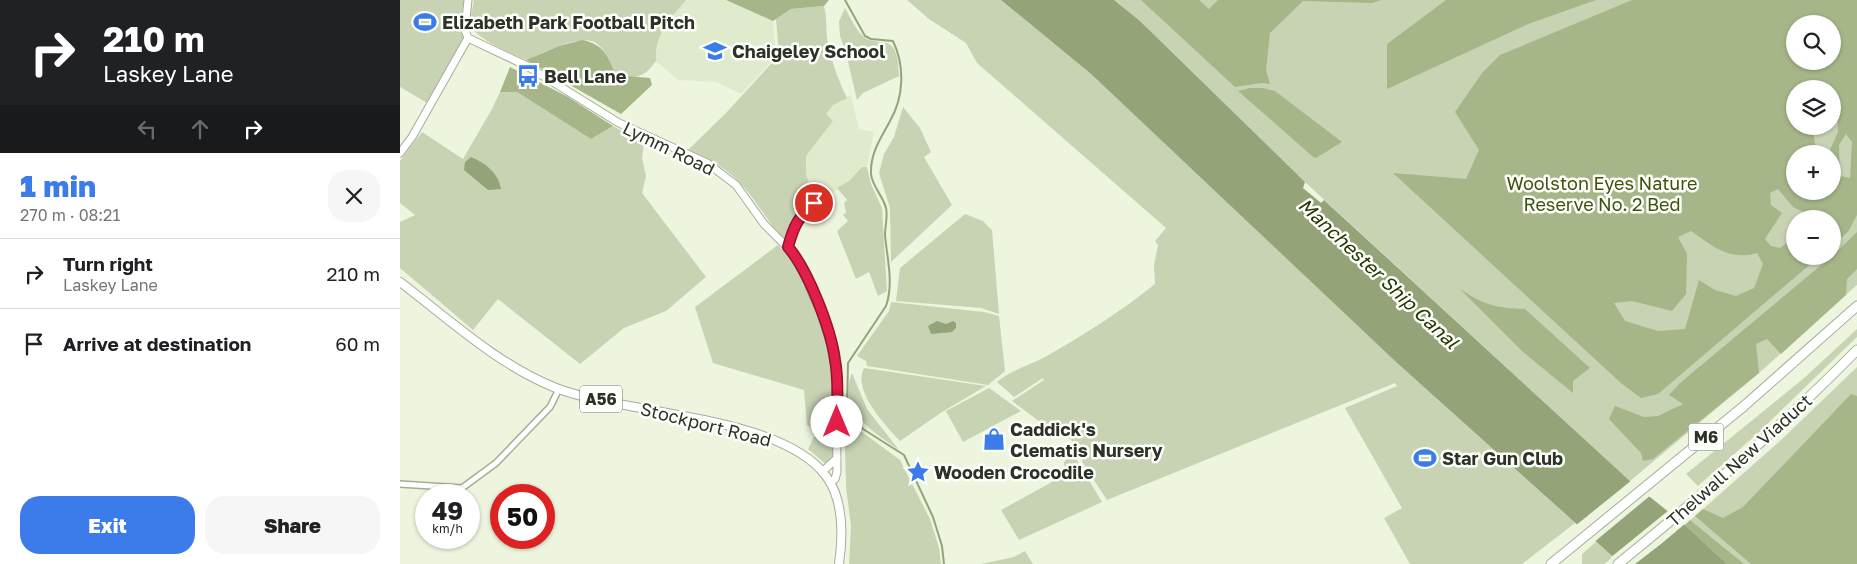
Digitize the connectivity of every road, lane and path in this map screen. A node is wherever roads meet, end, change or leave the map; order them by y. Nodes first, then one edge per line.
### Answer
1 (468, 0) edge
2 (468, 38) junction
3 (400, 153) edge
4 (814, 203) dead end
5 (788, 247) junction
6 (400, 282) edge
7 (1857, 306) edge
8 (1857, 350) edge
9 (559, 389) junction
10 (837, 458) junction
11 (822, 472) junction
12 (830, 483) junction
13 (400, 484) edge
14 (839, 564) edge
15 (1550, 564) edge
16 (1618, 564) edge

1 - 2 main road
2 - 3 main road
2 - 5 main road, Lymm Road
4 - 5 street
5 - 10 main road, Lymm Road
6 - 9 main road, Stockport Road / A56
7 - 15 highway, M6
8 - 16 highway, Thelwall New Viaduct / M6
9 - 11 main road, Stockport Road / A56
9 - 13 street
10 - 11 main road
10 - 12 main road, Lymm Road
11 - 12 main road, Stockport Road / A56
12 - 14 main road, Stockport Road / A56

